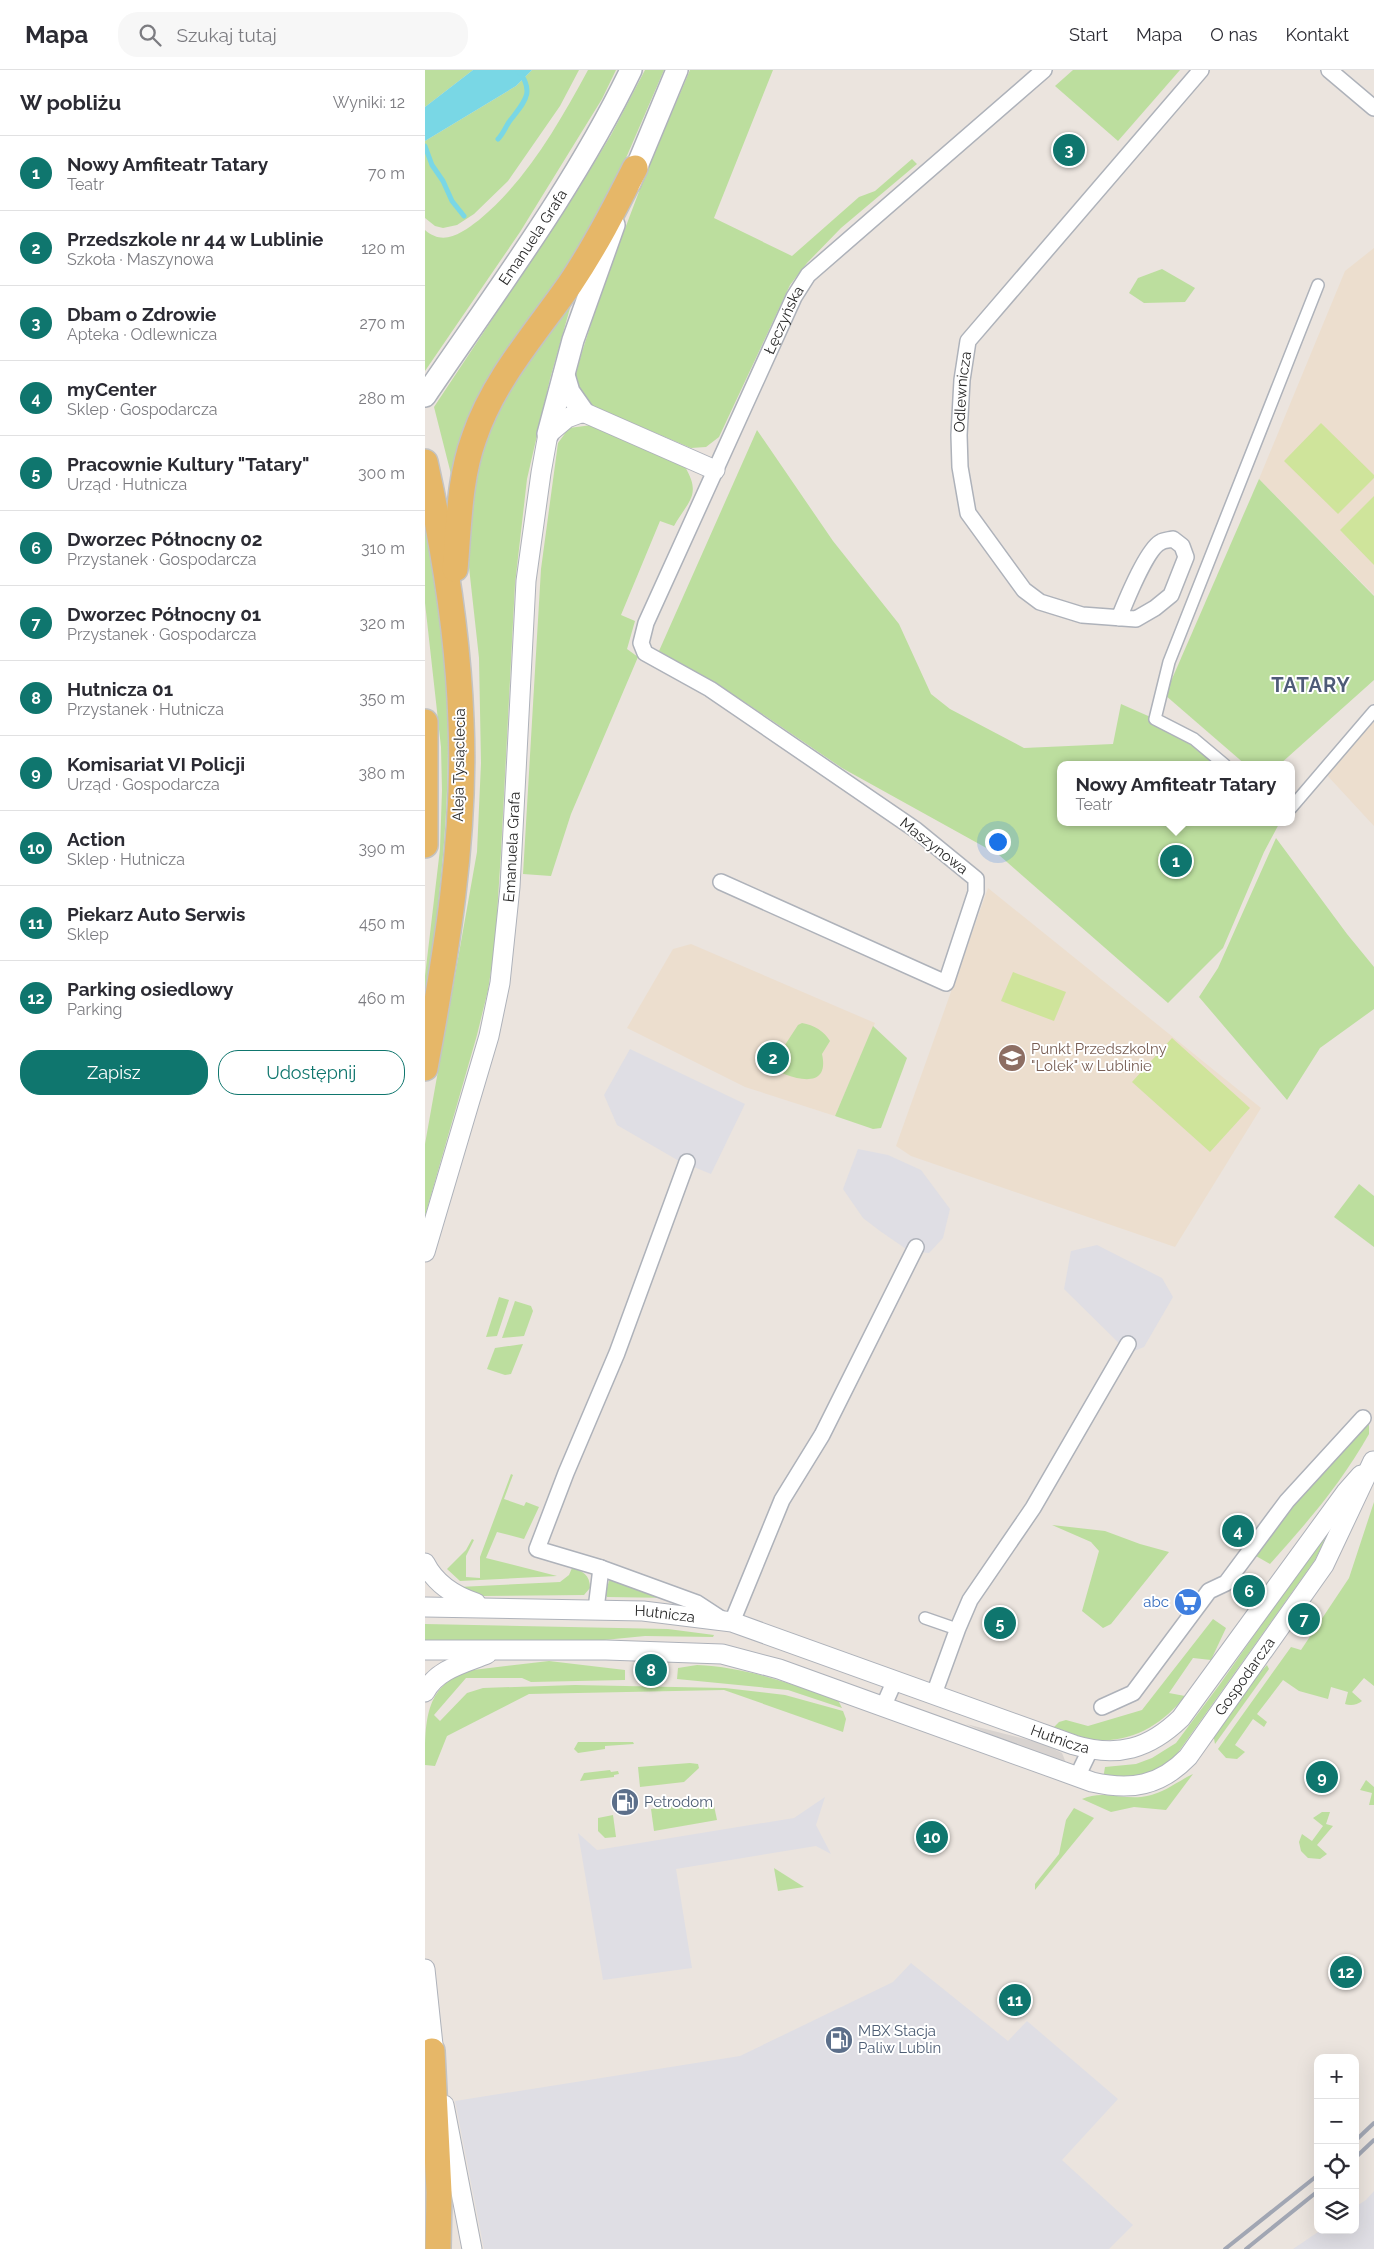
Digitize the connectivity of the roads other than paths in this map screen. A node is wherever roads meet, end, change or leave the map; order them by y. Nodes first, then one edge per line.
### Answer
1 (631, 70) edge
2 (677, 70) edge
3 (1044, 70) edge
4 (1201, 70) edge
5 (1329, 70) edge
6 (1374, 108) edge
7 (635, 168) junction
8 (1318, 285) dead end
9 (564, 375) junction
10 (425, 396) edge
11 (583, 412) junction
12 (548, 434) junction
13 (425, 462) edge
14 (715, 470) junction
15 (452, 601) junction
16 (1119, 618) junction
17 (645, 653) joint
18 (1374, 711) edge
19 (425, 722) edge
20 (1220, 761) edge
21 (1295, 803) edge
22 (425, 845) edge
23 (721, 882) dead end
24 (425, 1068) edge
25 (687, 1162) dead end
26 (916, 1246) dead end
27 (425, 1252) edge
28 (1128, 1344) dead end
29 (1363, 1418) dead end
30 (1373, 1460) edge
31 (425, 1563) edge
32 (601, 1568) junction
33 (425, 1607) edge
34 (487, 1607) junction
35 (595, 1609) junction
36 (925, 1618) dead end
37 (728, 1621) junction
38 (951, 1627) dead end
39 (425, 1650) edge
40 (495, 1651) junction
41 (895, 1680) junction
42 (425, 1692) edge
43 (934, 1694) junction
44 (884, 1706) junction
45 (1102, 1707) dead end
46 (1090, 1750) junction
47 (1077, 1777) junction
48 (425, 1969) edge
49 (432, 2051) junction
50 (425, 2211) edge
51 (431, 2249) edge
52 (438, 2249) edge
53 (471, 2249) edge

1 - 10 main road, Emanuela Grafa
2 - 7 main road
3 - 14 street, Łęczyńska
4 - 16 street, Odlewnicza
5 - 6 street
7 - 9 main road
7 - 15 main road
8 - 20 street
9 - 11 main road
9 - 12 main road
11 - 12 street
11 - 14 street
12 - 27 street, Emanuela Grafa
13 - 15 main road, Aleja Tysiąclecia
14 - 17 street, Łęczyńska
15 - 24 main road, Aleja Tysiąclecia
16 - 16 street, Odlewnicza
17 - 23 street, Maszynowa
18 - 21 street
19 - 22 main road
25 - 32 street
26 - 37 street
28 - 43 street
29 - 45 street
30 - 46 street, Gospodarcza
30 - 47 street, Gospodarcza
31 - 34 street
32 - 35 street
32 - 37 street
33 - 34 street, Hutnicza
34 - 35 street, Hutnicza
35 - 37 street, Hutnicza
36 - 38 street
37 - 41 street, Hutnicza
39 - 40 street, Hutnicza
40 - 42 street
40 - 44 street, Hutnicza
41 - 43 street, Hutnicza
41 - 44 street
43 - 46 street, Hutnicza
44 - 47 street, Hutnicza
46 - 47 street, Hutnicza
48 - 49 street
49 - 52 main road
49 - 53 street
50 - 51 main road

